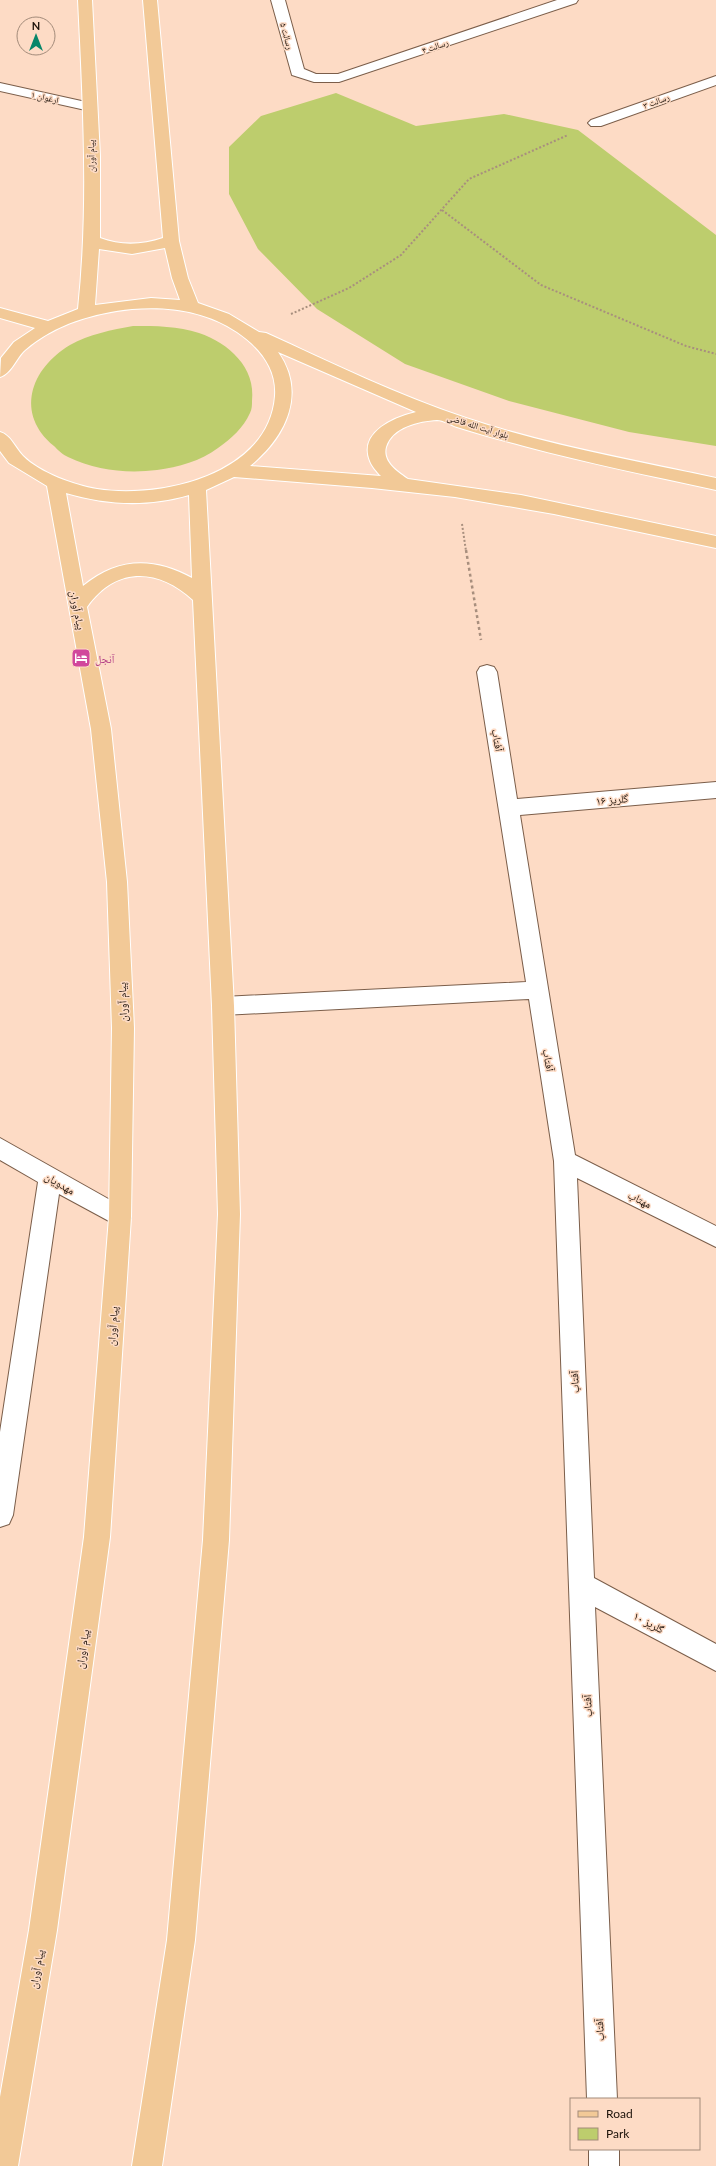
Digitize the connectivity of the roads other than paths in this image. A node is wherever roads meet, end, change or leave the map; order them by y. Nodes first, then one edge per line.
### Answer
1 (85, 0) edge
2 (150, 0) edge
3 (278, 0) edge
4 (571, 0) edge
5 (297, 72) joint
6 (716, 80) edge
7 (0, 87) edge
8 (90, 107) junction
9 (596, 123) road end
10 (92, 241) junction
11 (171, 241) junction
12 (191, 307) junction
13 (86, 312) junction
14 (0, 313) edge
15 (49, 326) junction
16 (251, 333) junction
17 (0, 371) edge
18 (441, 414) junction
19 (0, 438) edge
20 (233, 471) junction
21 (55, 484) junction
22 (716, 484) edge
23 (404, 485) junction
24 (197, 487) junction
25 (716, 542) edge
26 (201, 596) junction
27 (77, 608) junction
28 (487, 672) road end
29 (716, 790) edge
30 (509, 808) junction
31 (538, 990) junction
32 (224, 1006) junction
33 (0, 1148) edge
34 (565, 1161) junction
35 (50, 1177) junction
36 (120, 1217) junction
37 (716, 1237) edge
38 (0, 1515) edge
39 (583, 1586) junction
40 (716, 1658) edge
41 (602, 2098) edge
42 (604, 2150) edge
43 (3, 2166) edge
44 (148, 2166) edge
45 (604, 2166) edge

1 - 8 main road, پیام آوران
2 - 11 main road
3 - 5 street, رسالت ۵
4 - 5 street, رسالت ۴
6 - 9 street, رسالت ۳
7 - 8 street, ارغوان ۱
8 - 10 main road, پیام آوران
10 - 11 main road
10 - 13 main road, پیام آوران
11 - 12 main road
12 - 13 main road
12 - 16 main road
13 - 15 main road
14 - 15 main road
15 - 17 main road
16 - 18 main road, بلوار آیت ‌الله قاضی
16 - 20 main road
18 - 22 main road, بلوار آیت ‌الله قاضی
18 - 23 main road
19 - 21 main road
20 - 23 main road
20 - 24 main road
21 - 24 main road
21 - 27 main road, پیام آوران
23 - 25 main road
24 - 26 main road
26 - 27 main road
26 - 32 main road
27 - 36 main road, پیام آوران
28 - 30 street, آفتاب
29 - 30 street, گلریز ۱۶
30 - 31 street, آفتاب
31 - 32 street
31 - 34 street, آفتاب
32 - 44 main road
33 - 35 street, مهدویان
34 - 37 street, مهتاب
34 - 39 street, آفتاب
35 - 36 street, مهدویان
35 - 38 street
36 - 43 main road, پیام آوران
39 - 40 street, گلریز ۱۰
39 - 41 street, آفتاب
42 - 45 street

